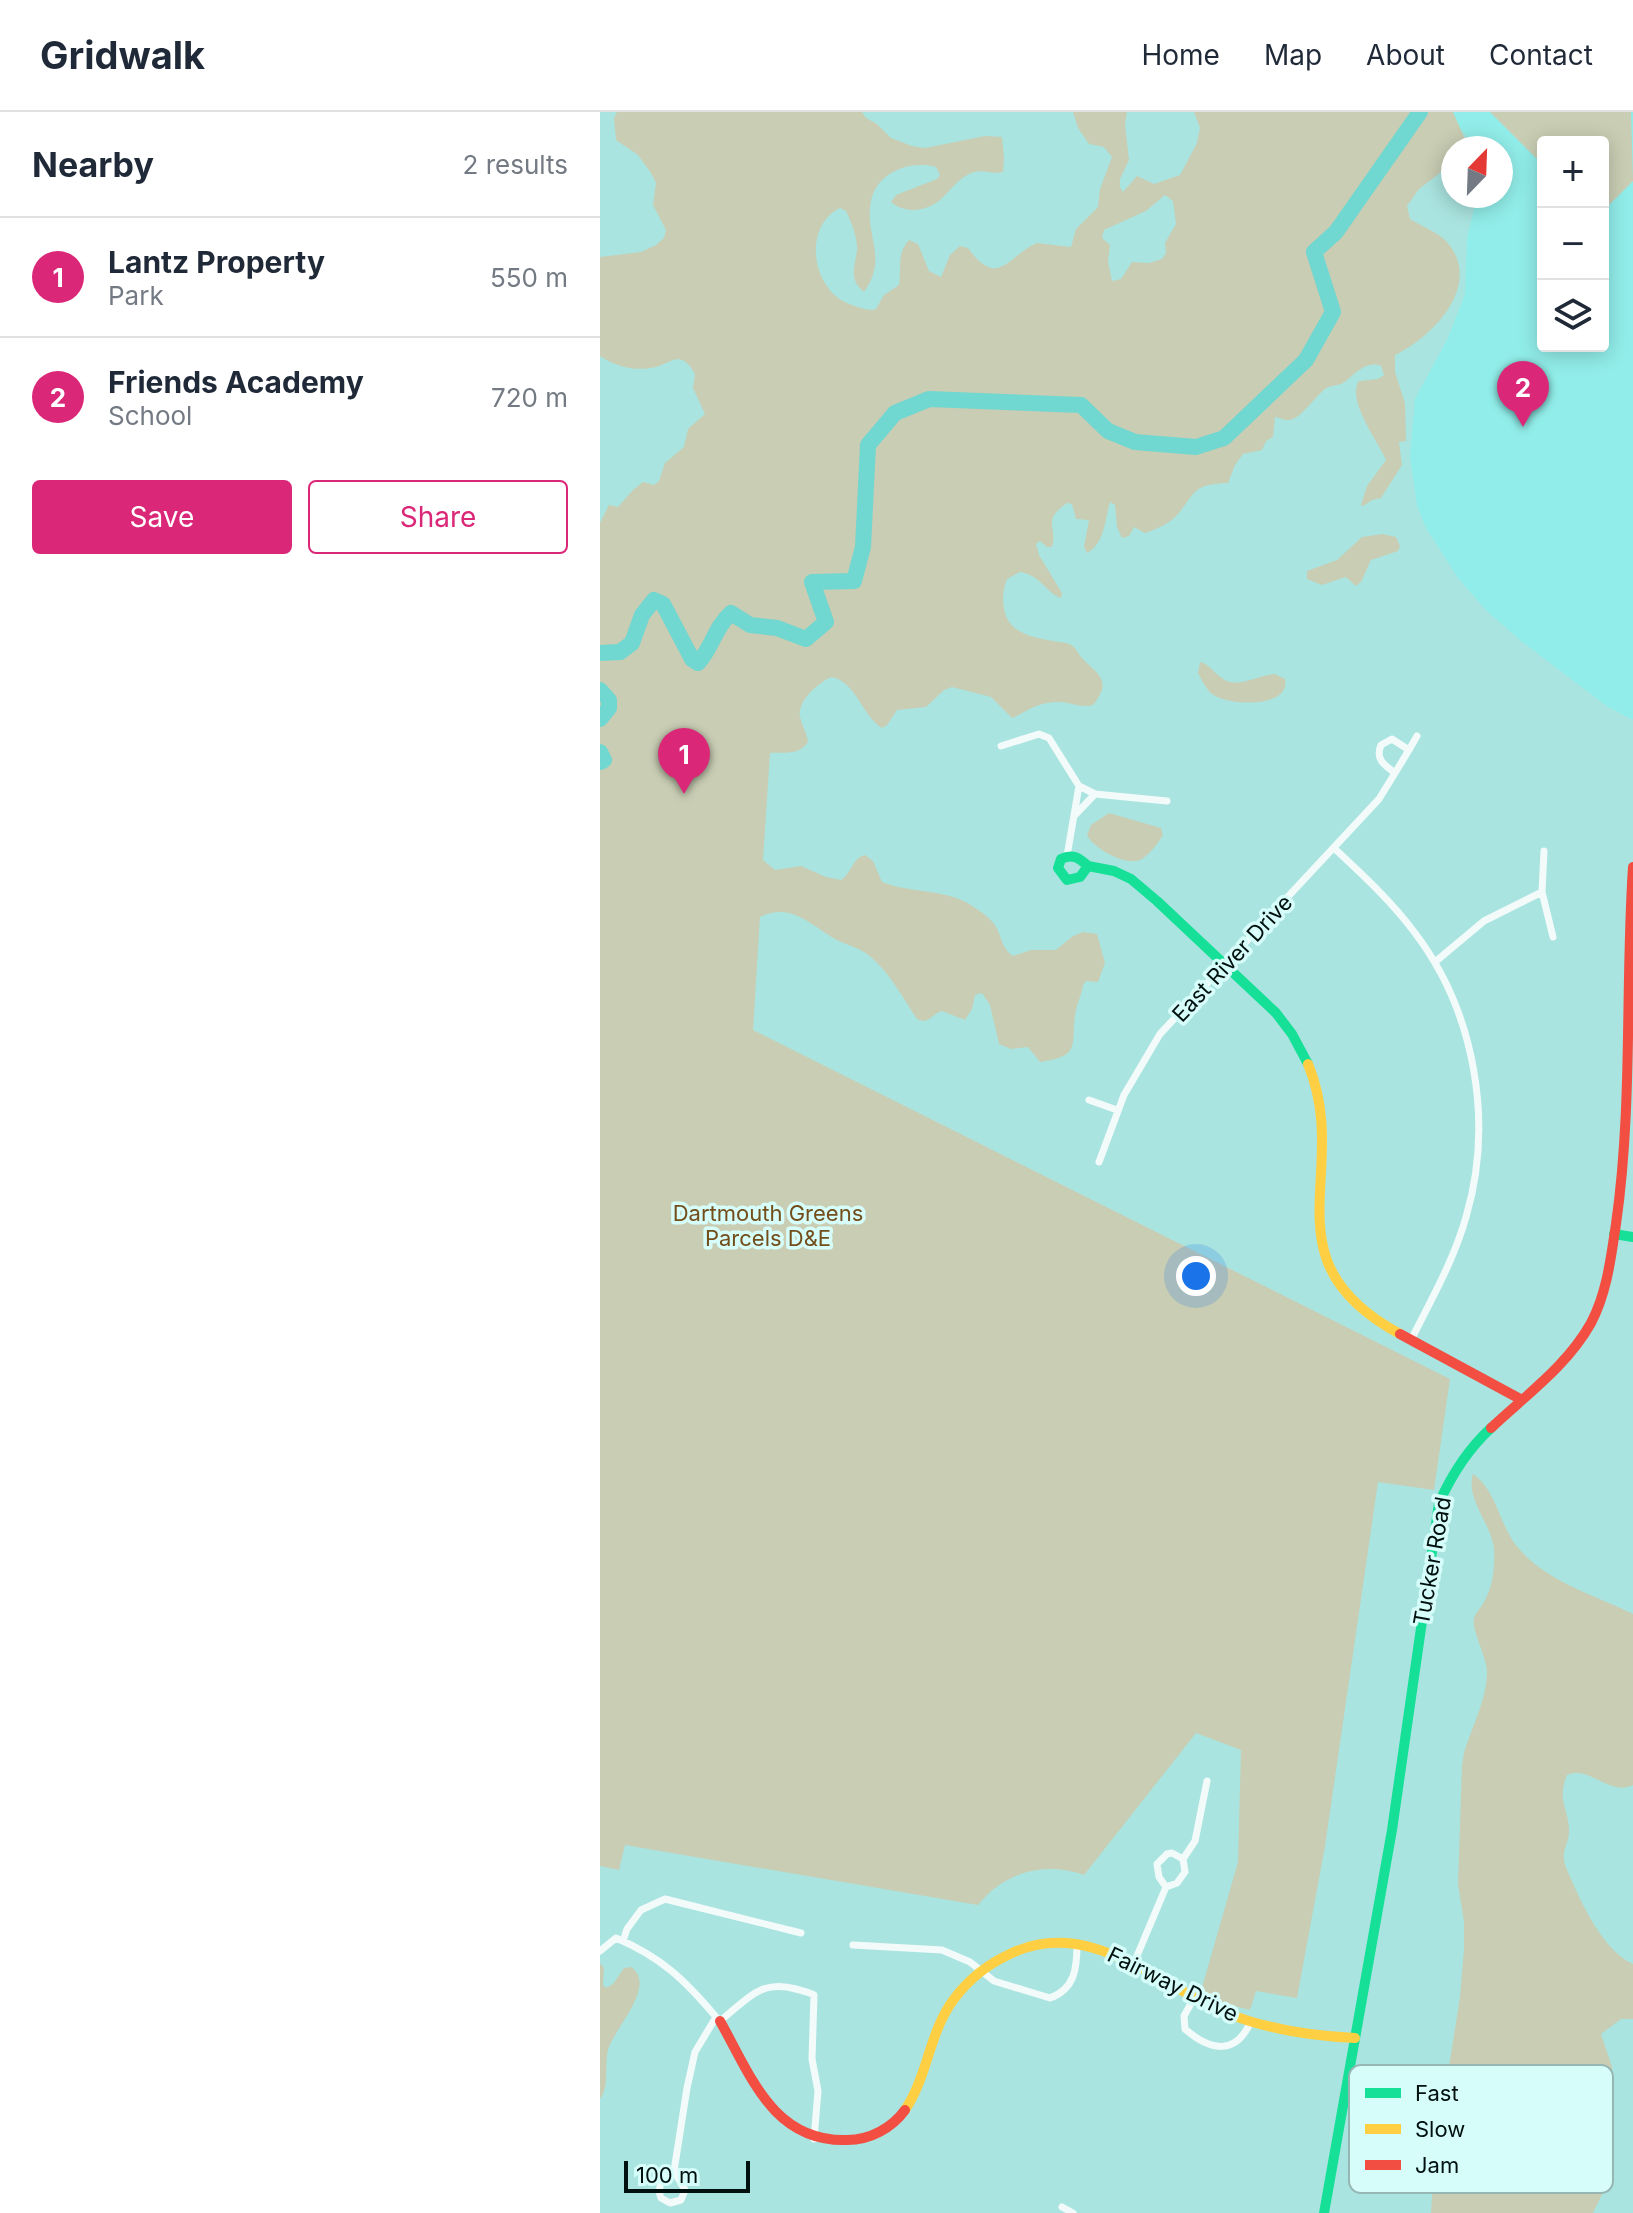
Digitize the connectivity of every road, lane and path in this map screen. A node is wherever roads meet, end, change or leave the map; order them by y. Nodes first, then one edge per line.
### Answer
1 (1417, 736) dead end
2 (1001, 746) dead end
3 (1409, 750) junction
4 (1395, 773) junction
5 (1079, 786) junction
6 (1095, 794) junction
7 (1167, 801) dead end
8 (1075, 815) junction
9 (1335, 849) junction
10 (1544, 851) dead end
11 (1067, 856) junction
12 (1088, 866) junction
13 (1633, 867) edge
14 (1542, 892) junction
15 (1553, 937) dead end
16 (1435, 962) junction
17 (1226, 964) junction
18 (1089, 1100) dead end
19 (1117, 1110) junction
20 (1099, 1162) dead end
21 (1614, 1234) junction
22 (1633, 1237) edge
23 (1411, 1340) junction
24 (1522, 1400) junction
25 (1207, 1781) dead end
26 (1183, 1859) junction
27 (1166, 1887) junction
28 (801, 1933) dead end
29 (620, 1939) junction
30 (1077, 1944) junction
31 (853, 1945) dead end
32 (600, 1951) edge
33 (1134, 1963) junction
34 (982, 1970) junction
35 (1194, 1998) junction
36 (718, 2019) junction
37 (1251, 2021) junction
38 (1355, 2038) junction
39 (1350, 2065) edge
40 (1349, 2072) edge
41 (814, 2139) junction
42 (674, 2171) junction
43 (1062, 2207) dead end
44 (1073, 2213) edge
45 (1324, 2213) edge

1 - 3 street, East River Drive
2 - 5 street
3 - 4 street, East River Drive
3 - 4 street
4 - 9 street, East River Drive
5 - 6 street
5 - 8 street
6 - 7 street
6 - 8 street
8 - 11 street
9 - 16 street
9 - 17 street, East River Drive
10 - 14 street
11 - 12 street
11 - 12 street
12 - 17 street
13 - 21 street, Tucker Road
14 - 15 street
14 - 16 street
16 - 23 street
17 - 19 street, East River Drive
17 - 23 street
18 - 19 street
19 - 20 street, East River Drive
21 - 22 street
21 - 24 street, Tucker Road
23 - 24 street
24 - 38 street, Tucker Road
25 - 26 street
26 - 27 street
26 - 27 street
27 - 33 street
28 - 29 street
29 - 32 street
29 - 36 street
30 - 33 street, Fairway Drive
30 - 34 street, Fairway Drive
30 - 34 street
31 - 34 street
33 - 35 street, Fairway Drive
34 - 41 street, Fairway Drive
35 - 37 street, Fairway Drive
35 - 37 street
36 - 41 street
36 - 41 street
36 - 42 street
37 - 38 street, Fairway Drive
38 - 39 street, Tucker Road
40 - 45 street, Tucker Road
42 - 42 street
43 - 44 street

